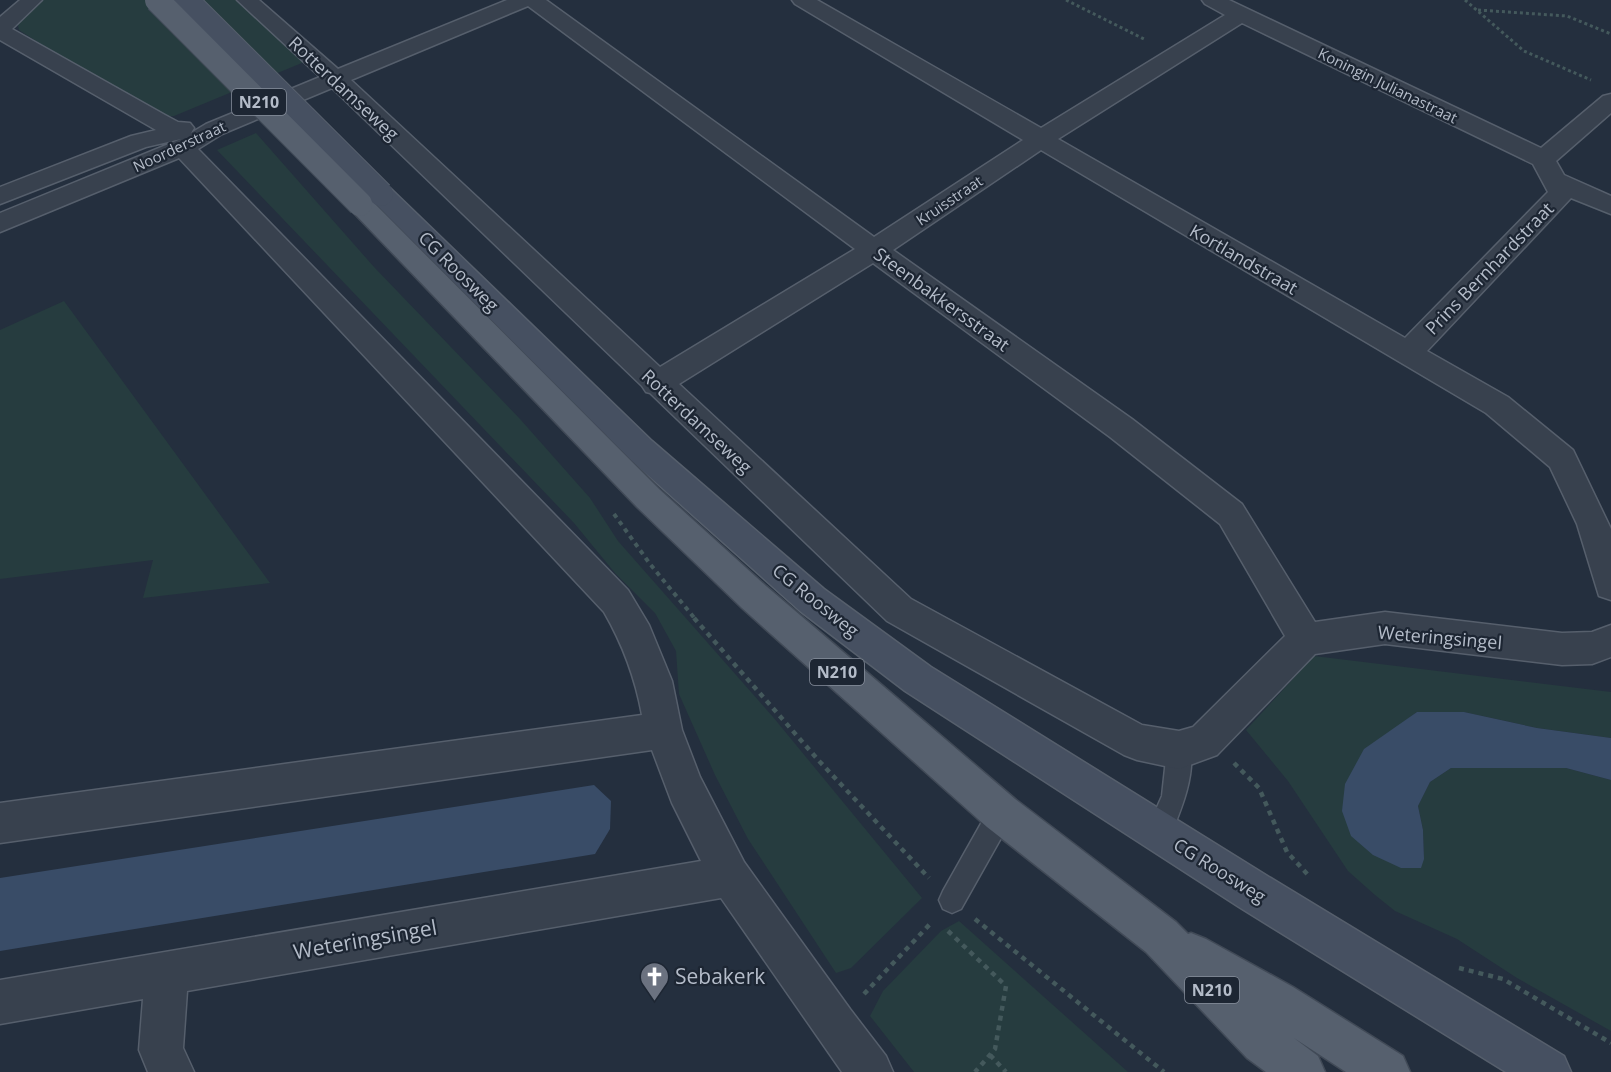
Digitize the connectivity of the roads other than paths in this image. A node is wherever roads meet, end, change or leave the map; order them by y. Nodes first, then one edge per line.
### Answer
1 (32, 0) edge
2 (157, 0) edge
3 (186, 0) edge
4 (247, 0) edge
5 (484, 0) edge
6 (525, 0) edge
7 (533, 0) edge
8 (802, 0) edge
9 (1212, 0) edge
10 (1241, 14) junction
11 (0, 29) edge
12 (329, 73) junction
13 (1606, 93) edge
14 (181, 140) junction
15 (1039, 140) junction
16 (1549, 169) junction
17 (0, 196) edge
18 (371, 199) junction
19 (1611, 206) edge
20 (0, 223) edge
21 (874, 250) junction
22 (1407, 354) junction
23 (656, 384) junction
24 (1611, 585) edge
25 (1306, 639) junction
26 (1611, 641) edge
27 (663, 730) junction
28 (1191, 746) junction
29 (1001, 813) junction
30 (0, 823) edge
31 (1159, 832) junction
32 (730, 876) junction
33 (943, 909) road end
34 (1161, 937) junction
35 (166, 973) junction
36 (0, 1002) edge
37 (171, 1072) edge
38 (870, 1072) edge
39 (1302, 1072) edge
40 (1387, 1072) edge
41 (1548, 1072) edge

1 - 11 street
2 - 18 main road, CG Roosweg / N210, bridge
3 - 18 street, CG Roosweg, bridge
4 - 12 street, Rotterdamseweg
5 - 12 street, Noorderstraat
6 - 12 street, Noorderstraat
7 - 21 street, Steenbakkersstraat
8 - 15 street, Kortlandstraat
9 - 10 street, Koningin Julianastraat
10 - 15 street, Kruisstraat
10 - 16 street, Koningin Julianastraat
11 - 14 street
12 - 14 street, Noorderstraat
12 - 23 street, Rotterdamseweg
13 - 16 street
14 - 17 street, Noorderstraat
14 - 20 street, Noorderstraat
14 - 27 street
15 - 21 street, Kruisstraat
15 - 22 street, Kortlandstraat
16 - 19 street, Koningin Julianastraat
16 - 22 street, Prins Bernhardstraat
18 - 29 main road, CG Roosweg / N210
18 - 31 street, CG Roosweg
21 - 23 street, Kruisstraat
21 - 25 street, Steenbakkersstraat
22 - 24 street, Kortlandstraat
23 - 28 street, Rotterdamseweg
25 - 26 street, Weteringsingel
25 - 28 street
27 - 30 street
27 - 32 street
28 - 31 lane
29 - 33 lane
29 - 34 main road, CG Roosweg / N210
31 - 41 street, CG Roosweg
32 - 35 street, Weteringsingel
32 - 38 street
34 - 39 main road, CG Roosweg / N210
34 - 40 main road, CG Roosweg / N210
35 - 36 street, Weteringsingel
35 - 37 street

